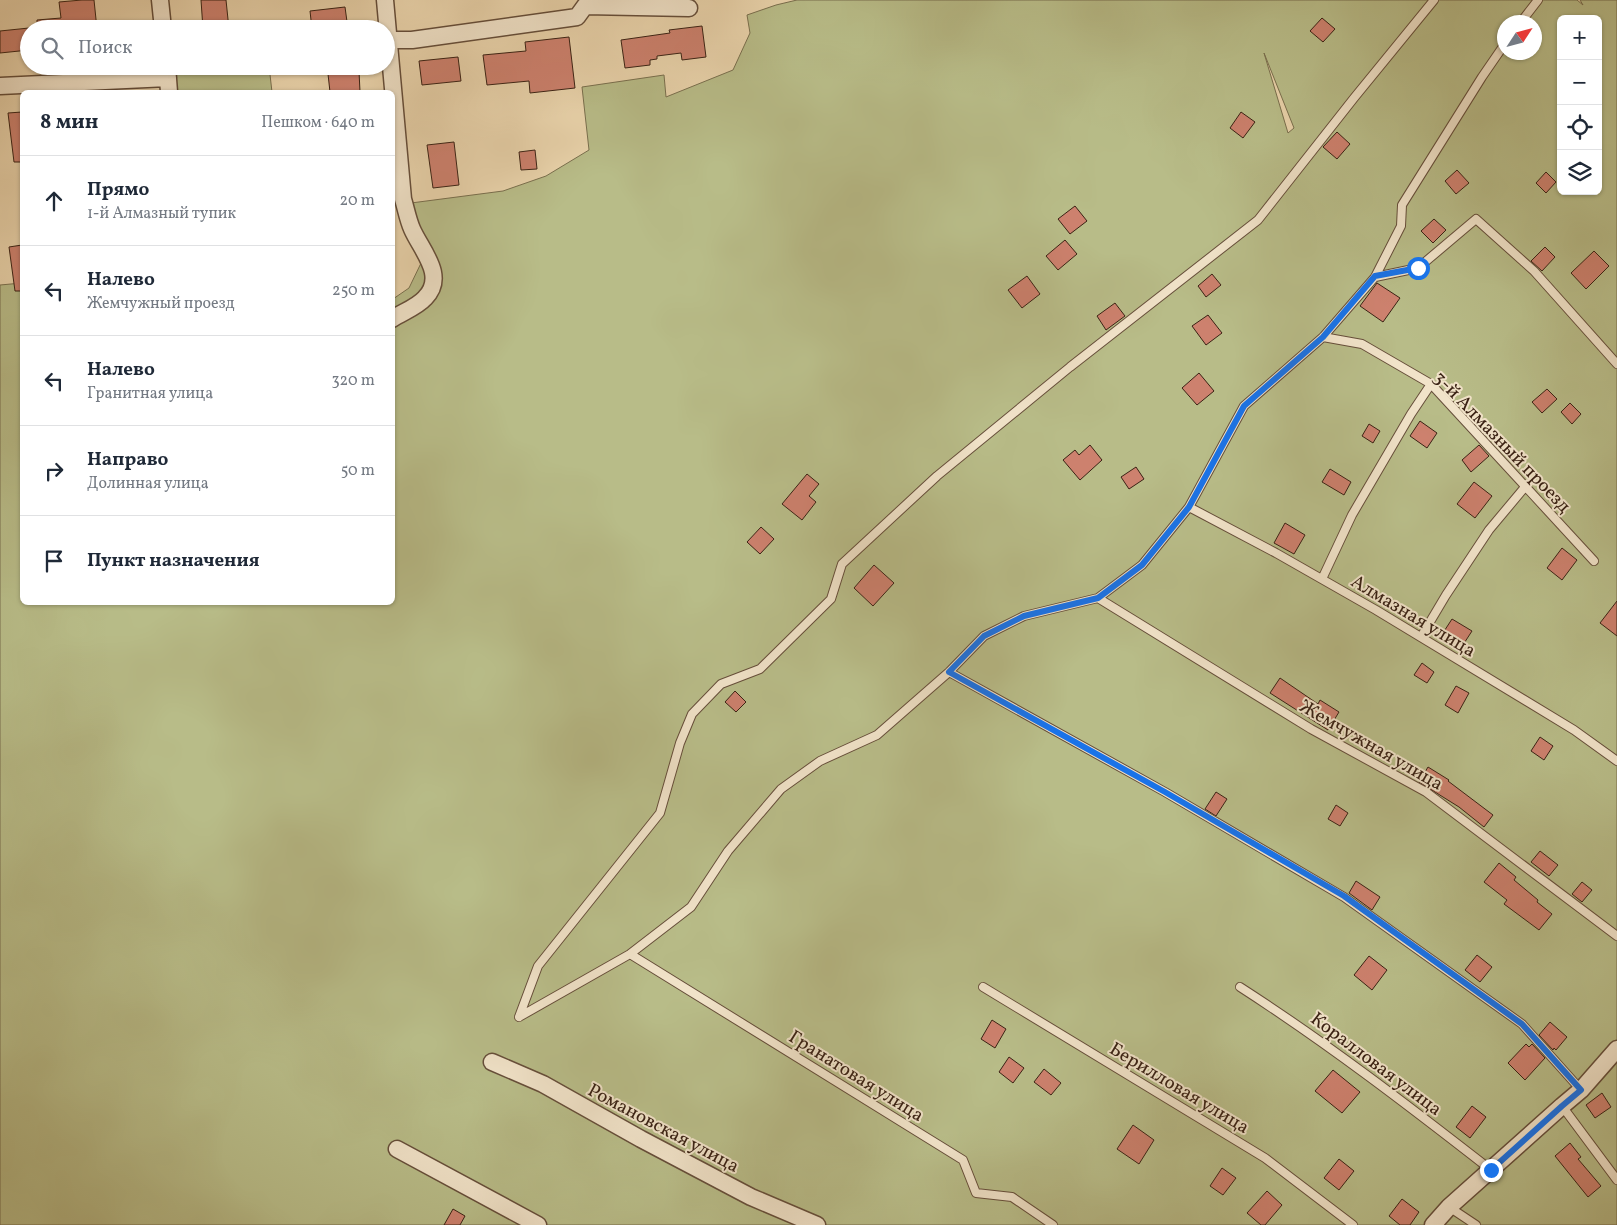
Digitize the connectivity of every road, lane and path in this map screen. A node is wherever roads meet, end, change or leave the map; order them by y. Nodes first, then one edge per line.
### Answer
1 (160, 0) edge
2 (386, 0) edge
3 (1434, 0) edge
4 (1538, 0) edge
5 (585, 3) edge
6 (689, 8) dead end
7 (1526, 15) edge
8 (162, 20) edge
9 (388, 20) edge
10 (395, 40) edge
11 (1497, 55) edge
12 (393, 75) edge
13 (168, 79) edge
14 (0, 86) edge
15 (394, 90) edge
16 (395, 101) edge
17 (1375, 276) junction
18 (395, 317) edge
19 (1323, 337) junction
20 (1617, 364) edge
21 (1431, 384) junction
22 (1525, 488) junction
23 (1189, 507) junction
24 (1594, 561) dead end
25 (1322, 579) junction
26 (1098, 598) junction
27 (1421, 637) junction
28 (949, 672) junction
29 (1617, 761) edge
30 (1617, 936) edge
31 (630, 954) junction
32 (983, 987) dead end
33 (1240, 987) dead end
34 (1617, 1049) edge
35 (492, 1062) dead end
36 (1581, 1090) junction
37 (1562, 1106) junction
38 (397, 1150) dead end
39 (1491, 1170) junction
40 (1617, 1180) edge
41 (1449, 1206) junction
42 (538, 1225) edge
43 (817, 1225) edge
44 (1053, 1225) edge
45 (1353, 1225) edge
46 (1433, 1225) edge
47 (1476, 1225) edge

1 - 8 street
2 - 9 street
3 - 31 lane
4 - 7 lane
5 - 6 street
5 - 10 street
11 - 17 lane
12 - 15 street
13 - 14 street
16 - 18 street
17 - 19 lane
17 - 20 lane
19 - 21 lane, 3-й Алмазный проезд
19 - 23 lane
21 - 22 lane, 3-й Алмазный проезд
21 - 25 lane
22 - 24 lane, 3-й Алмазный проезд
22 - 27 lane
23 - 25 lane, Алмазная улица
23 - 26 lane
25 - 27 lane, Алмазная улица
26 - 28 lane
26 - 30 lane, Жемчужная улица
27 - 29 lane, Алмазная улица
28 - 31 lane
28 - 36 lane
31 - 44 lane, Гранатовая улица
32 - 45 lane, Берилловая улица
33 - 39 lane, Коралловая улица
34 - 36 street
35 - 43 street, Романовская улица
36 - 37 street
37 - 39 street
37 - 40 lane
38 - 42 street
39 - 41 street
41 - 46 street
41 - 47 lane

